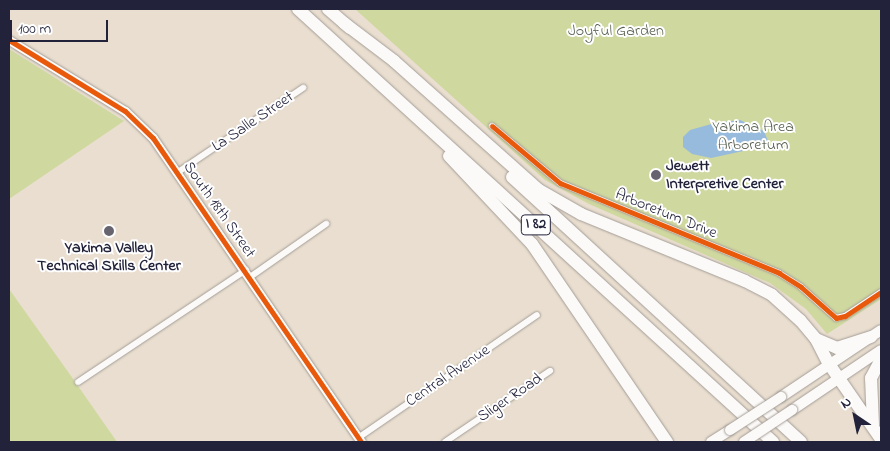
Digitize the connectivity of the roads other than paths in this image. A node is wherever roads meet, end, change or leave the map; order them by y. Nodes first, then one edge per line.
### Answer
1 (298, 9) edge
2 (328, 9) edge
3 (344, 23) junction
4 (9, 40) edge
5 (344, 49) junction
6 (304, 88) dead end
7 (492, 126) dead end
8 (178, 172) junction
9 (326, 224) dead end
10 (248, 274) junction
11 (881, 292) edge
12 (537, 315) dead end
13 (876, 334) edge
14 (816, 338) junction
15 (881, 350) edge
16 (881, 359) edge
17 (830, 364) junction
18 (550, 371) dead end
19 (840, 379) junction
20 (78, 382) dead end
21 (873, 428) junction
22 (663, 439) edge
23 (881, 439) edge
24 (360, 440) edge
25 (445, 442) edge
26 (711, 442) edge
27 (744, 442) edge
28 (773, 442) edge
29 (801, 442) edge

1 - 5 highway, I 82
2 - 3 highway, I 82
3 - 14 highway
3 - 29 highway, I 82
4 - 8 street, South 18th Street
5 - 22 highway
5 - 28 highway, I 82
6 - 8 street, La Salle Street
7 - 11 street, Arboretum Drive
8 - 10 street, South 18th Street
9 - 10 street
10 - 20 street
10 - 24 street, South 18th Street
12 - 24 street, Central Avenue
13 - 14 highway
13 - 17 main road
14 - 17 highway
15 - 19 main road
16 - 21 highway
17 - 19 highway
17 - 26 main road, bridge
18 - 25 street, Sliger Road
19 - 21 highway
19 - 27 main road, bridge
21 - 23 highway

